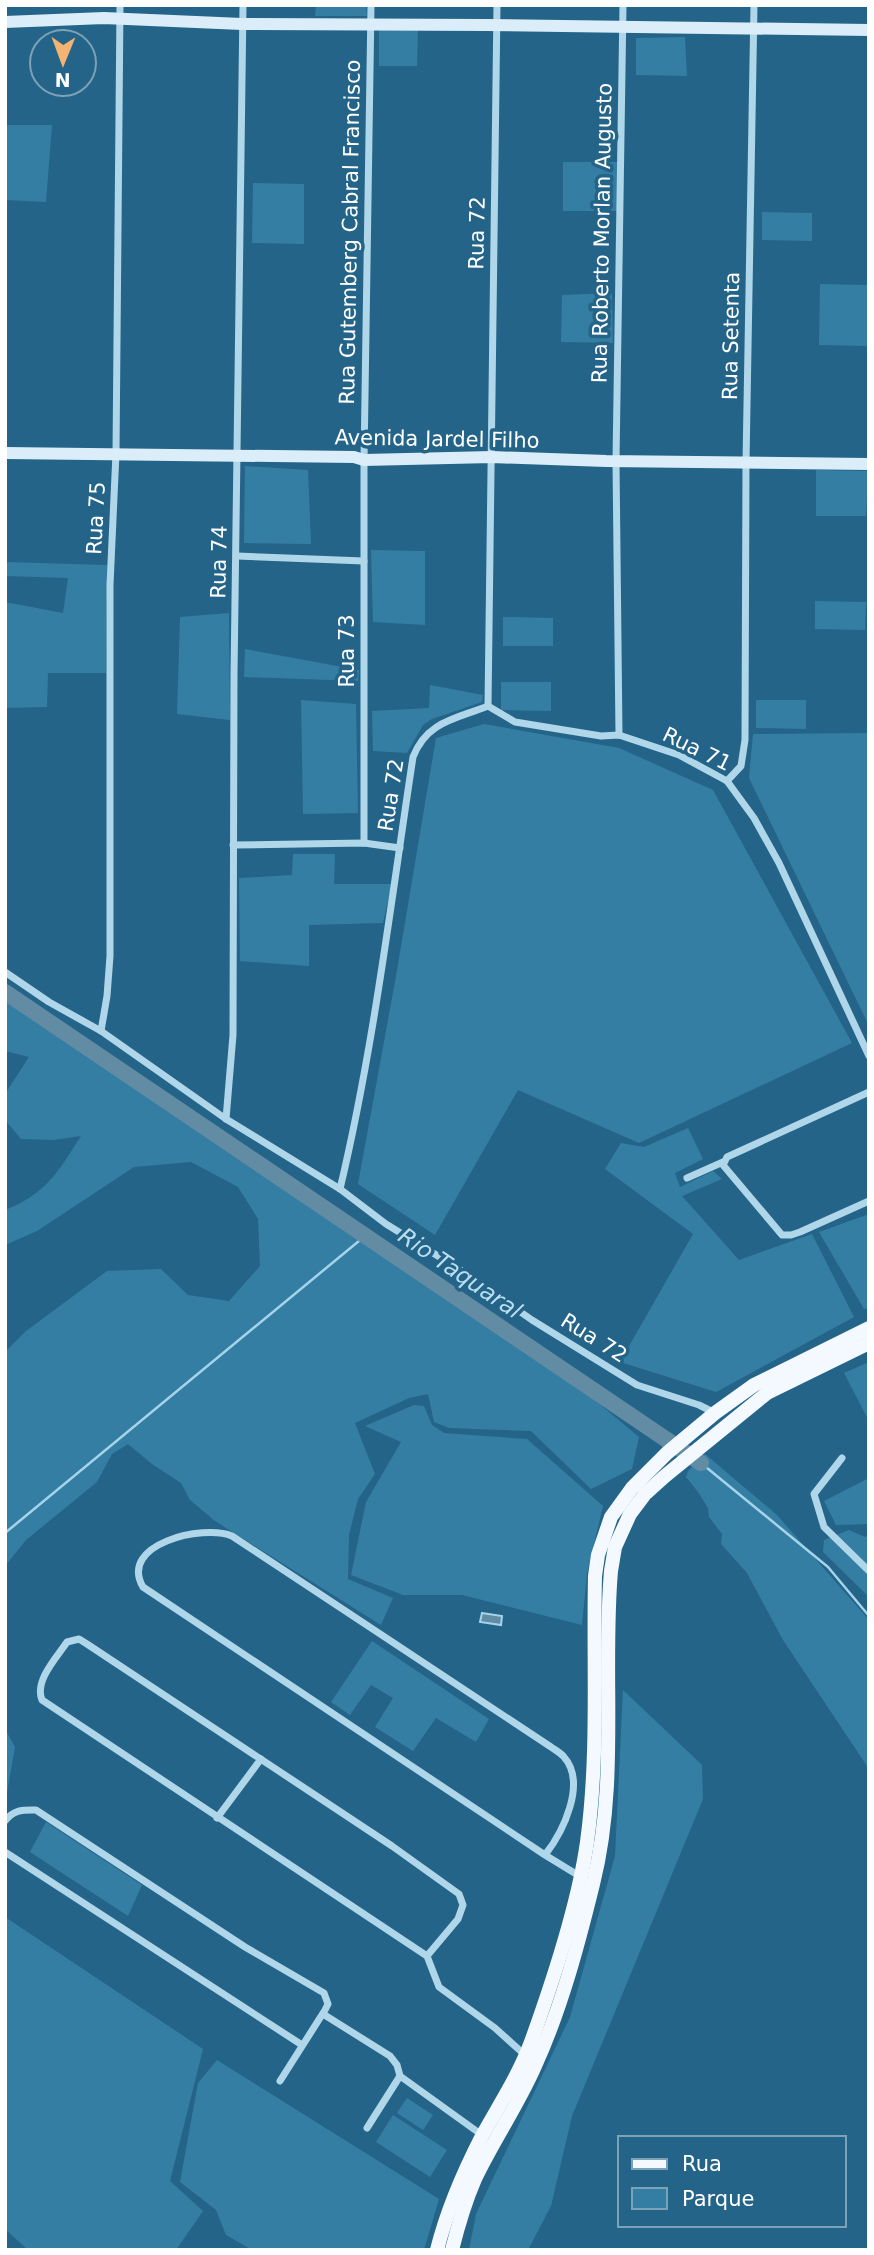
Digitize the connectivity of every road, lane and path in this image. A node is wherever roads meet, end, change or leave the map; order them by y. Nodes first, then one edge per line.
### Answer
1 (120, 5) edge
2 (243, 5) edge
3 (371, 5) edge
4 (497, 5) edge
5 (622, 5) edge
6 (754, 5) edge
7 (120, 19) junction
8 (5, 22) edge
9 (242, 24) junction
10 (371, 25) junction
11 (496, 25) junction
12 (622, 28) junction
13 (754, 30) junction
14 (869, 30) edge
15 (5, 453) edge
16 (116, 453) junction
17 (238, 456) junction
18 (492, 457) junction
19 (364, 460) junction
20 (616, 461) junction
21 (746, 463) junction
22 (869, 464) edge
23 (237, 556) junction
24 (364, 561) junction
25 (488, 706) junction
26 (619, 735) junction
27 (727, 781) junction
28 (364, 843) junction
29 (233, 845) junction
30 (400, 848) junction
31 (5, 972) edge
32 (101, 1031) junction
33 (869, 1056) edge
34 (869, 1092) edge
35 (226, 1119) junction
36 (723, 1162) junction
37 (687, 1178) dead end
38 (340, 1189) junction
39 (869, 1201) edge
40 (869, 1328) edge
41 (869, 1343) edge
42 (715, 1413) junction
43 (842, 1458) dead end
44 (869, 1571) edge
45 (261, 1759) junction
46 (217, 1818) junction
47 (5, 1821) edge
48 (5, 1852) edge
49 (545, 1855) junction
50 (581, 1877) junction
51 (427, 1955) junction
52 (323, 2014) junction
53 (302, 2045) junction
54 (526, 2056) junction
55 (400, 2076) junction
56 (280, 2081) dead end
57 (367, 2128) dead end
58 (483, 2136) junction
59 (437, 2250) edge
60 (452, 2250) edge

1 - 7 street, Rua 75
2 - 9 street, Rua 74
3 - 10 street, Rua Gutemberg Cabral Francisco
4 - 11 street, Rua 72
5 - 12 street, Rua Roberto Morlan Augusto
6 - 13 street, Rua Setenta
7 - 8 main road
7 - 9 main road
7 - 16 street, Rua 75
9 - 10 main road
9 - 17 street, Rua 74
10 - 11 main road
10 - 19 street, Rua Gutemberg Cabral Francisco
11 - 12 main road
11 - 18 street, Rua 72
12 - 13 main road
12 - 20 street, Rua Roberto Morlan Augusto
13 - 14 main road
13 - 21 street, Rua Setenta
15 - 16 main road, Avenida Jardel Filho
16 - 17 main road, Avenida Jardel Filho
16 - 32 street, Rua 75
17 - 19 main road, Avenida Jardel Filho
17 - 23 street, Rua 74
18 - 19 main road, Avenida Jardel Filho
18 - 20 main road, Avenida Jardel Filho
18 - 25 street, Rua 72
19 - 24 street, Rua 73
20 - 21 main road, Avenida Jardel Filho
20 - 26 street
21 - 22 main road, Avenida Jardel Filho
21 - 27 street, Rua Setenta
23 - 24 street
23 - 29 street, Rua 74
24 - 28 street, Rua 73
25 - 26 street, Rua 71
25 - 30 street, Rua 72
26 - 27 street, Rua 71
27 - 33 street, Rua 71
28 - 29 street
28 - 30 street
29 - 35 street, Rua 74
30 - 38 street, Rua 72
31 - 32 street
32 - 35 street
34 - 36 street
35 - 38 street
36 - 37 street
36 - 39 street
38 - 42 street, Rua 72
40 - 42 main road
41 - 60 main road
42 - 50 main road
43 - 44 street
45 - 46 street
45 - 46 street
45 - 51 street
46 - 51 street
47 - 52 street
48 - 53 street
49 - 49 street
49 - 50 street
50 - 54 main road
51 - 54 street
52 - 53 street
52 - 55 street
53 - 56 street
54 - 58 main road
55 - 57 street
55 - 58 street
58 - 59 main road

